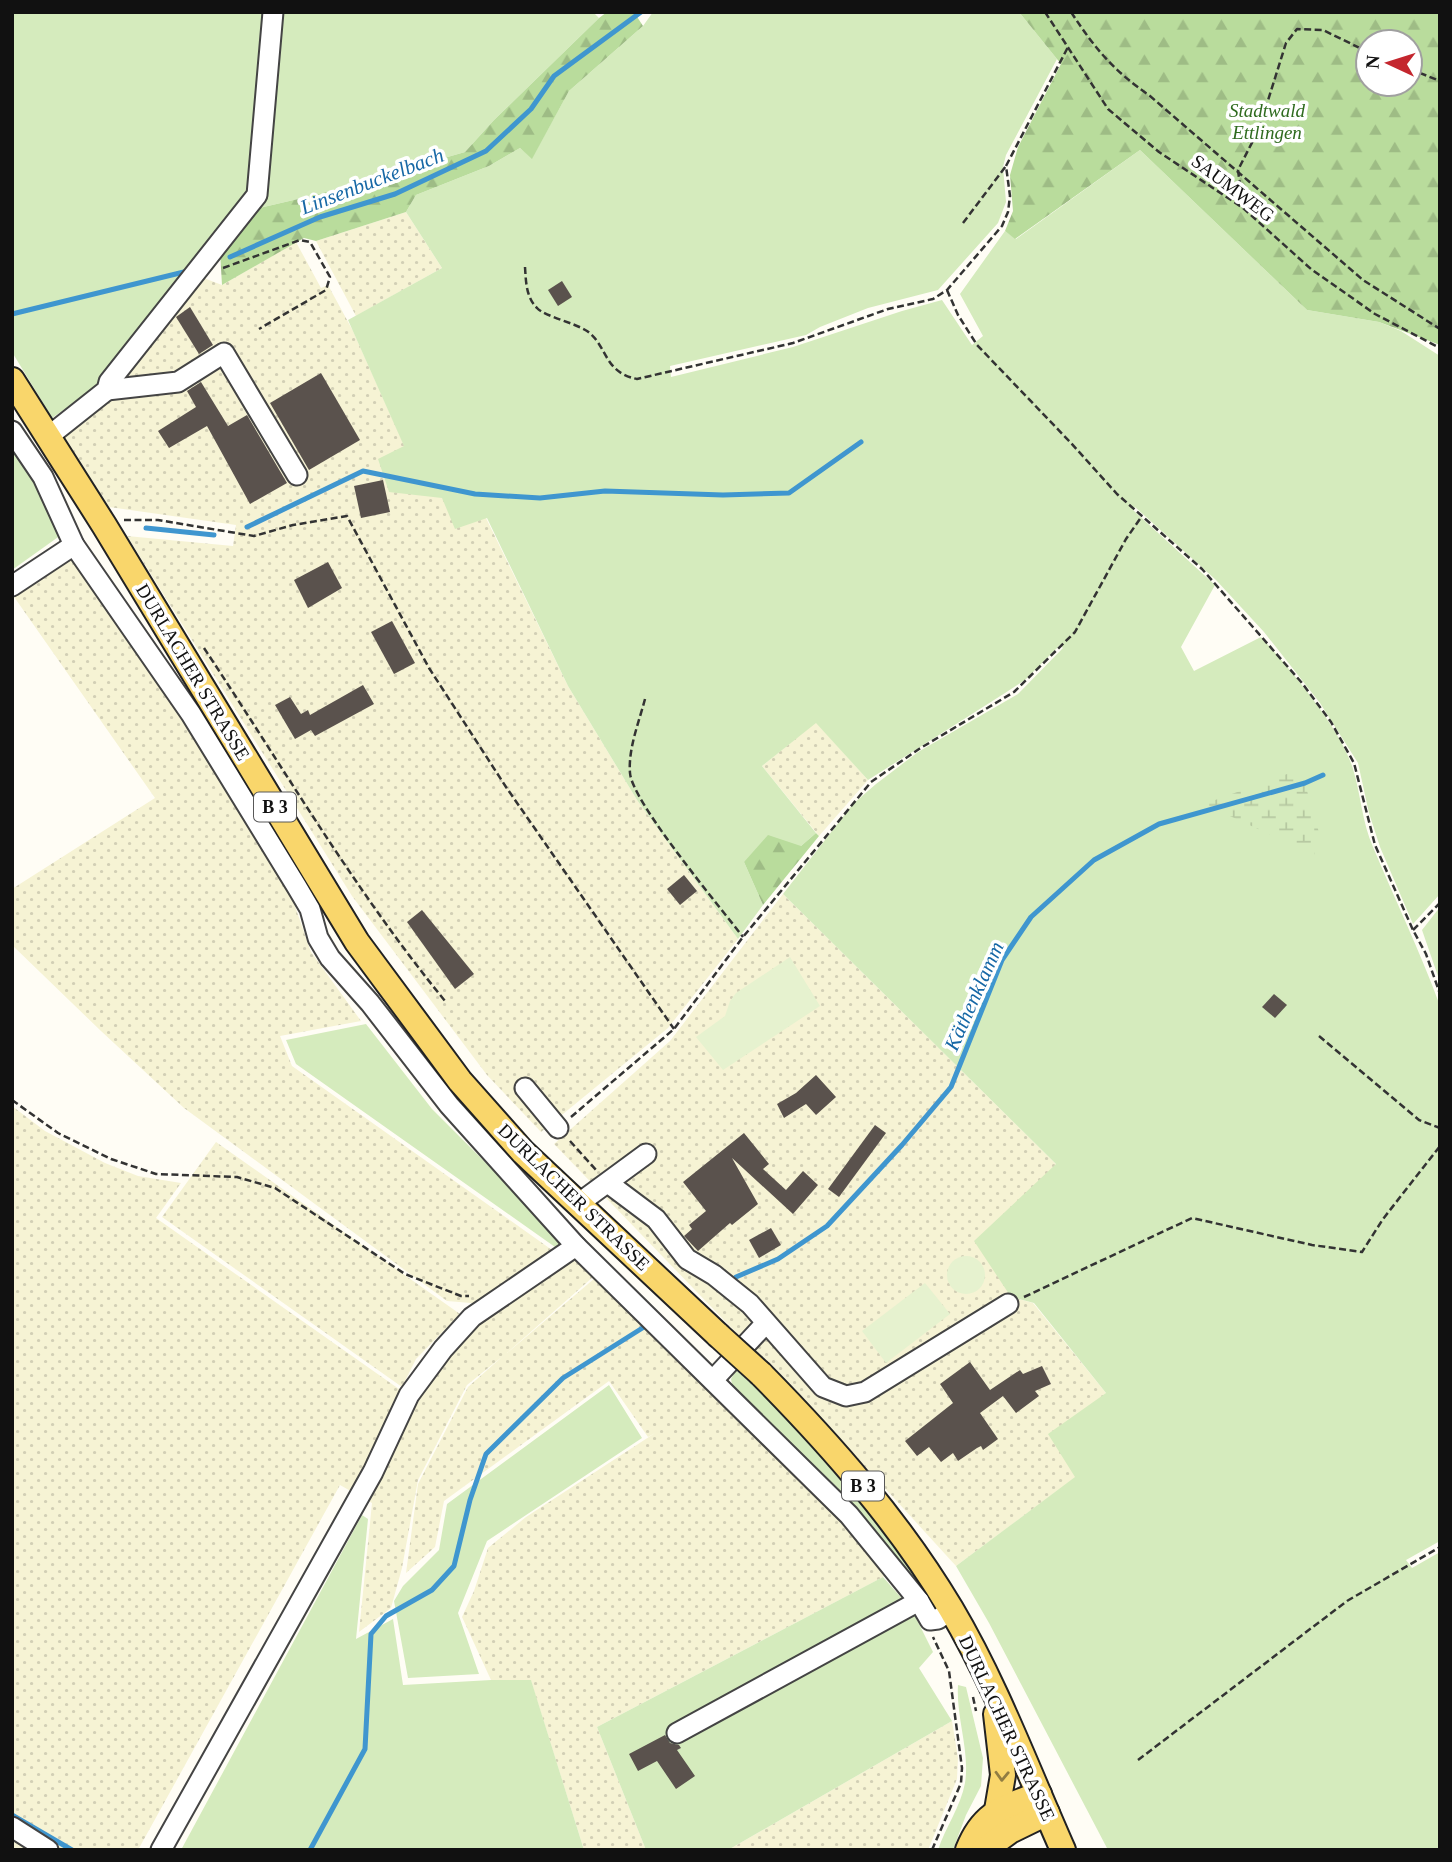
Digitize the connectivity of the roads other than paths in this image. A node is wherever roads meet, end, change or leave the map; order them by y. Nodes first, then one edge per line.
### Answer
1 (273, 12) edge
2 (12, 380) edge
3 (107, 390) junction
4 (12, 431) edge
5 (49, 436) junction
6 (297, 475) dead end
7 (74, 545) junction
8 (12, 586) edge
9 (357, 942) junction
10 (330, 958) junction
11 (525, 1088) dead end
12 (558, 1128) road end
13 (646, 1154) dead end
14 (608, 1183) junction
15 (578, 1204) junction
16 (576, 1246) junction
17 (1008, 1304) road end
18 (766, 1324) junction
19 (713, 1380) junction
20 (919, 1601) junction
21 (941, 1615) junction
22 (994, 1692) junction
23 (677, 1733) dead end
24 (1043, 1804) junction
25 (997, 1810) junction
26 (12, 1827) edge
27 (48, 1850) edge
28 (161, 1850) edge
29 (968, 1850) edge
30 (984, 1850) edge
31 (1063, 1850) edge

1 - 3 lane
2 - 5 main road, DURLACHER STRASSE / B 3
3 - 5 lane
3 - 6 lane
4 - 7 lane
5 - 9 main road, DURLACHER STRASSE / B 3
7 - 8 lane
7 - 10 lane
9 - 10 lane
9 - 15 main road, DURLACHER STRASSE / B 3
10 - 16 lane
11 - 12 lane
13 - 14 lane
14 - 15 lane
14 - 18 lane
15 - 21 main road, DURLACHER STRASSE / B 3, bridge
16 - 19 lane
16 - 28 lane
17 - 18 lane
18 - 19 lane
19 - 20 lane
20 - 21 lane
20 - 23 lane
21 - 22 main road, DURLACHER STRASSE / B 3
22 - 24 main road, DURLACHER STRASSE / B 3
22 -> 25 main road
24 - 25 main road
24 - 30 main road
24 - 31 main road, DURLACHER STRASSE / B 3
25 - 29 main road
26 - 27 lane

